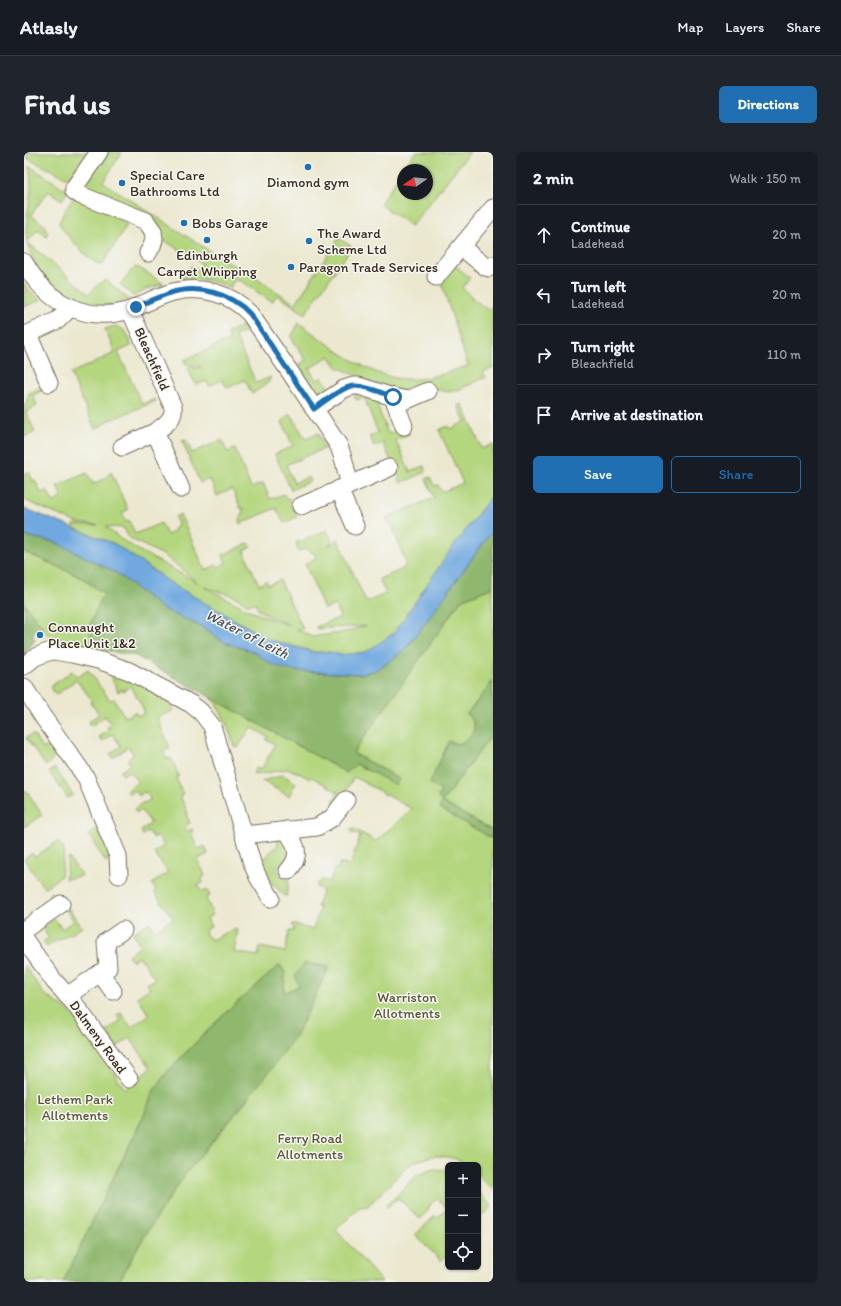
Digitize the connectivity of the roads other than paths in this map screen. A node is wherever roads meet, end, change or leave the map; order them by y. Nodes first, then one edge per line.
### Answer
1 (99, 152) edge
2 (493, 208) edge
3 (461, 247) junction
4 (148, 253) dead end
5 (24, 262) edge
6 (493, 265) edge
7 (436, 277) dead end
8 (70, 307) junction
9 (130, 310) junction
10 (49, 383) dead end
11 (428, 391) dead end
12 (393, 397) junction
13 (314, 409) junction
14 (404, 426) dead end
15 (155, 432) junction
16 (122, 447) dead end
17 (389, 468) dead end
18 (344, 488) junction
19 (181, 489) dead end
20 (301, 506) dead end
21 (355, 526) dead end
22 (24, 666) edge
23 (24, 687) edge
24 (346, 800) dead end
25 (286, 830) junction
26 (244, 835) junction
27 (288, 871) dead end
28 (119, 875) dead end
29 (271, 898) dead end
30 (60, 904) dead end
31 (24, 930) edge
32 (123, 930) dead end
33 (24, 939) edge
34 (100, 973) junction
35 (113, 991) dead end
36 (67, 996) junction
37 (129, 1079) dead end

1 - 4 street
2 - 3 street
3 - 6 street
3 - 7 street
5 - 8 street
8 - 9 street
8 - 10 street
9 - 13 street, Bleachfield
9 - 15 street, Bleachfield
11 - 12 street
12 - 13 street
12 - 14 street
13 - 18 street, Bleachfield
15 - 16 street, Bleachfield
15 - 19 street
17 - 18 street
18 - 20 street
18 - 21 street, Bleachfield
22 - 26 street
23 - 28 street
24 - 25 street
25 - 26 street
25 - 27 street
26 - 29 street
30 - 31 street
32 - 34 street
33 - 36 street, Dalmeny Road
34 - 35 street
34 - 36 street, Dalmeny Road
36 - 37 street, Dalmeny Road

